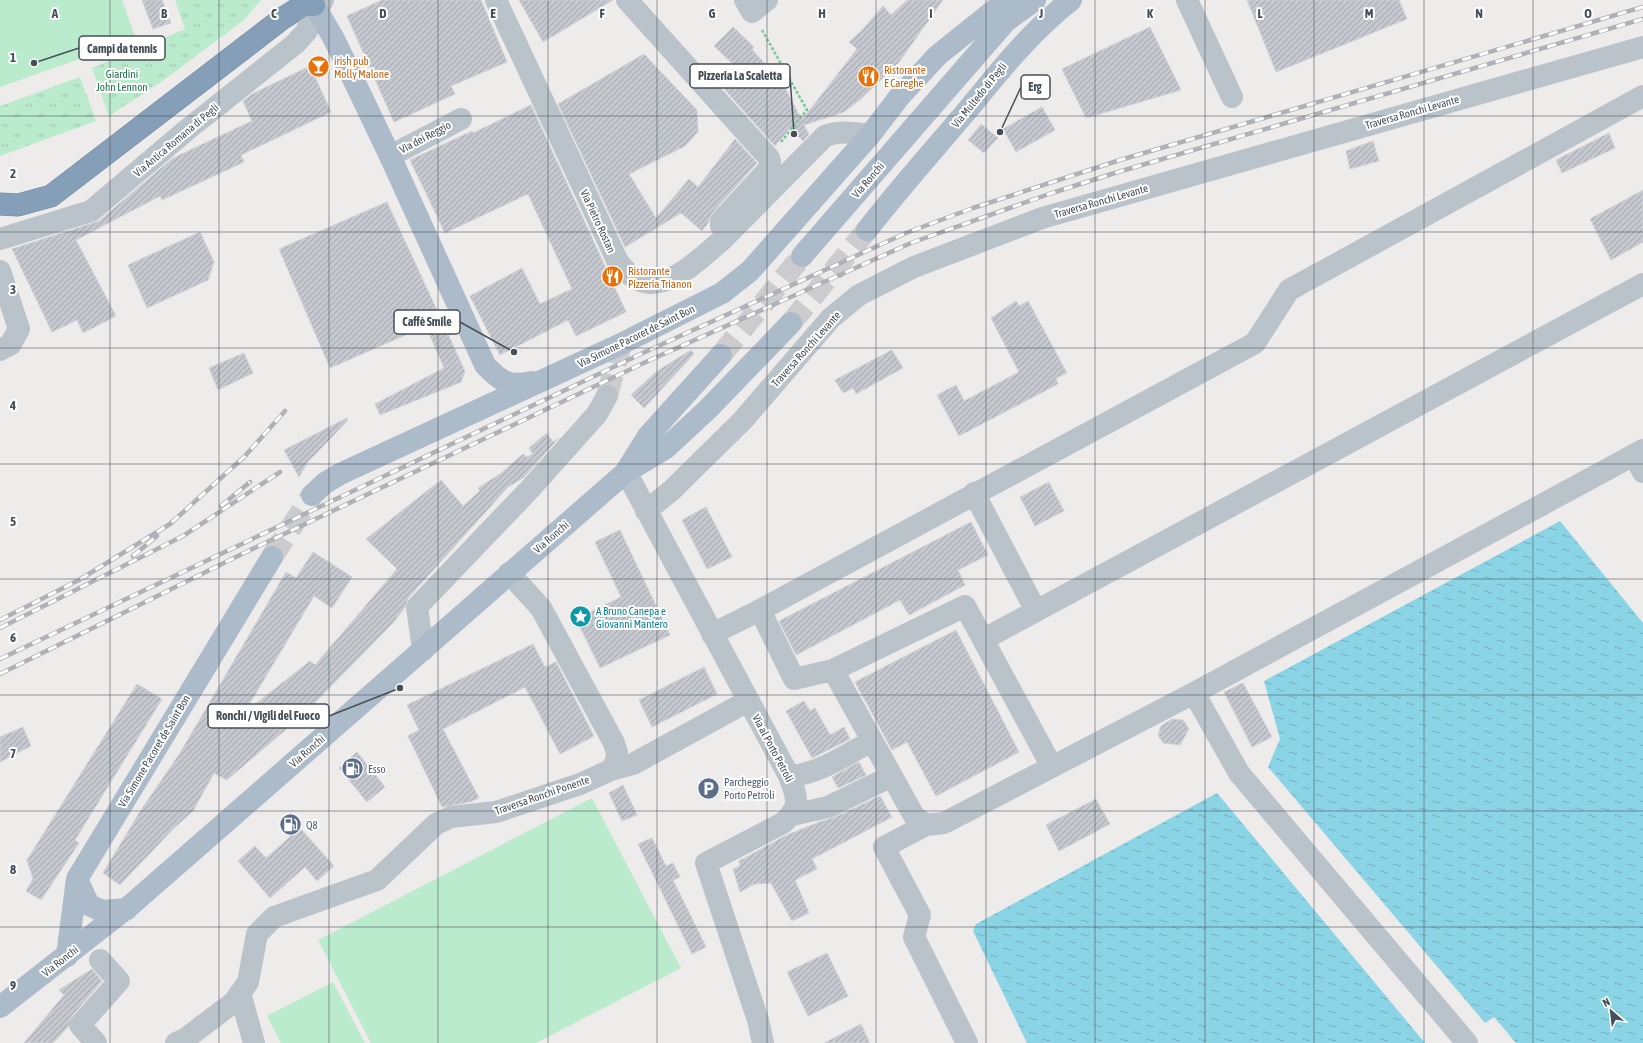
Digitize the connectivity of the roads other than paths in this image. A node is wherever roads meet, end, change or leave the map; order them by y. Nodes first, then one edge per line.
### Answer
1 (497, 0) edge
2 (627, 0) edge
3 (1007, 0) edge
4 (1035, 0) edge
5 (1071, 0) edge
6 (1187, 0) edge
7 (317, 4) edge
8 (1643, 47) edge
9 (900, 96) junction
10 (1643, 96) edge
11 (1232, 97) dead end
12 (934, 104) junction
13 (460, 119) dead end
14 (870, 135) junction
15 (390, 156) junction
16 (894, 196) junction
17 (0, 204) edge
18 (867, 230) tunnel mouth
19 (0, 239) edge
20 (722, 240) junction
21 (802, 256) tunnel mouth
22 (0, 271) edge
23 (1643, 284) edge
24 (791, 323) tunnel mouth
25 (0, 350) edge
26 (721, 355) tunnel mouth
27 (485, 365) junction
28 (545, 379) junction
29 (607, 396) tunnel mouth
30 (449, 423) junction
31 (1640, 459) edge
32 (626, 472) junction
33 (974, 493) junction
34 (312, 495) tunnel mouth
35 (646, 511) junction
36 (272, 557) tunnel mouth
37 (509, 573) junction
38 (760, 610) junction
39 (1036, 611) junction
40 (712, 634) junction
41 (984, 639) junction
42 (422, 650) junction
43 (833, 670) junction
44 (1194, 693) junction
45 (748, 702) junction
46 (872, 741) junction
47 (1052, 767) junction
48 (611, 770) junction
49 (789, 776) junction
50 (892, 776) junction
51 (792, 815) junction
52 (926, 825) junction
53 (77, 880) junction
54 (127, 908) junction
55 (67, 956) junction
56 (100, 960) dead end
57 (240, 993) junction
58 (0, 1007) edge
59 (96, 1043) edge
60 (176, 1043) edge
61 (254, 1043) edge
62 (763, 1043) edge
63 (966, 1043) edge
64 (1467, 1043) edge

1 - 20 street, Via Pietro Rostan
2 - 20 street
3 - 9 main road
4 - 12 main road
5 - 16 main road, Via Multedo di Pegli
6 - 11 street
7 - 15 main road
7 - 17 highway
7 - 19 street, Via Antica Romana di Pegli
8 - 35 street, Traversa Ronchi Levante
9 - 12 main road
9 - 14 main road, Via Simone Pacoret de Saint Bon
10 - 33 street
12 - 16 main road, Via Multedo di Pegli
12 - 21 main road, Via Ronchi
13 - 15 street, Via dei Reggio
14 - 20 street, Via Pietro Rostan
14 - 28 main road, Via Simone Pacoret de Saint Bon
15 - 27 main road
16 - 18 main road, Via Multedo di Pegli
22 - 25 street
23 - 39 street
24 - 32 main road, Via Ronchi
26 - 32 main road, Via Ronchi
27 - 28 main road
27 - 30 main road
28 - 30 main road, Via Simone Pacoret de Saint Bon
29 - 42 street
30 - 34 main road, Via Simone Pacoret de Saint Bon
31 - 44 street
32 - 35 street, Via al Porto Petroli
32 - 37 main road, Via Ronchi
33 - 38 street
33 - 39 street
35 - 40 street, Via al Porto Petroli
36 - 53 main road, Via Simone Pacoret de Saint Bon
37 - 42 main road, Via Ronchi
37 - 48 street
38 - 40 street
38 - 43 street
39 - 41 street
40 - 45 street, Via al Porto Petroli
41 - 43 street
41 - 47 street
42 - 54 main road, Via Ronchi
43 - 46 street
44 - 47 street
44 - 64 street
45 - 48 street, Traversa Ronchi Ponente
45 - 49 street, Via al Porto Petroli
46 - 49 street
46 - 50 street
47 - 52 street
48 - 57 street, Traversa Ronchi Ponente
49 - 51 street, Via al Porto Petroli
50 - 51 street
50 - 52 street
51 - 62 street
52 - 63 street
53 - 54 main road
53 - 55 main road, Via Simone Pacoret de Saint Bon
54 - 55 main road, Via Ronchi
55 - 58 main road, Via Ronchi
56 - 59 street
57 - 60 street, Traversa Ronchi Ponente
57 - 61 street

